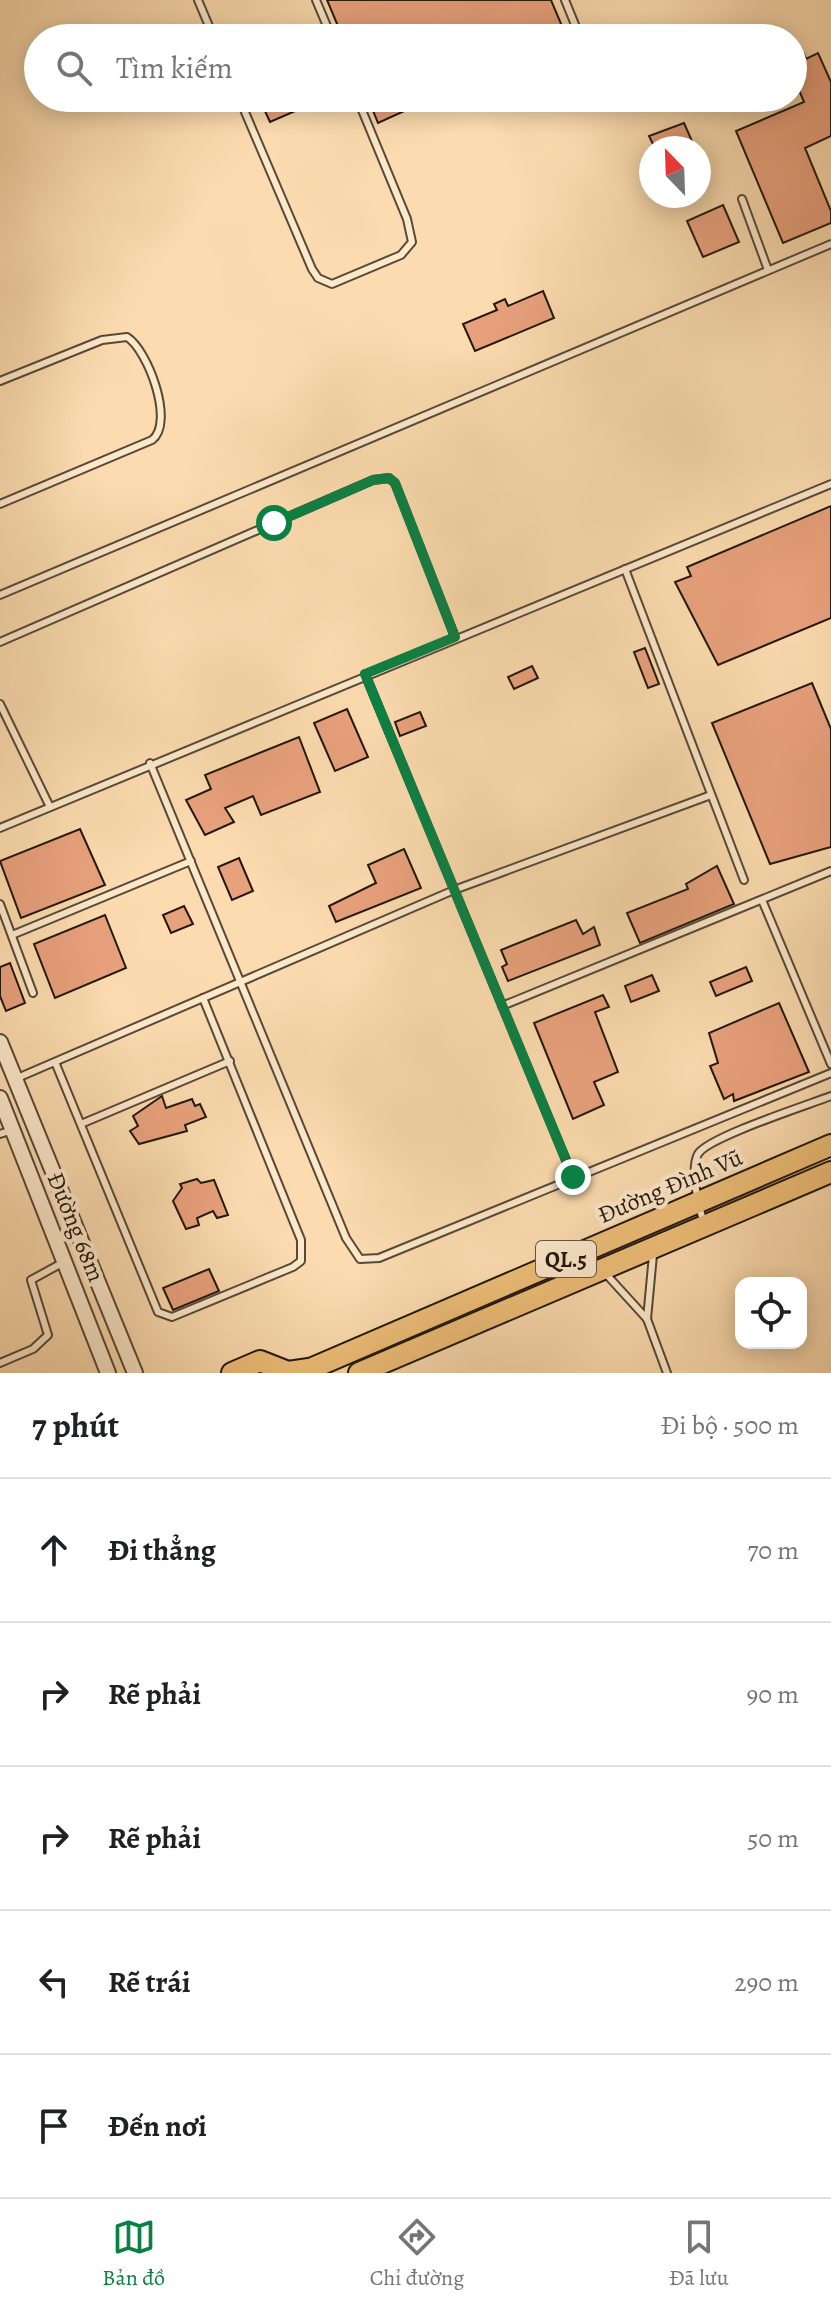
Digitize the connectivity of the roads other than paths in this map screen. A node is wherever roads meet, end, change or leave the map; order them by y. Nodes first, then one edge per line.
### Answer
1 (198, 0) edge
2 (316, 0) edge
3 (565, 0) edge
4 (208, 24) edge
5 (326, 24) edge
6 (575, 24) edge
7 (245, 112) edge
8 (363, 112) edge
9 (742, 199) dead end
10 (831, 244) edge
11 (768, 270) junction
12 (0, 381) edge
13 (831, 484) edge
14 (0, 504) edge
15 (625, 569) junction
16 (0, 595) edge
17 (455, 637) junction
18 (0, 642) edge
19 (365, 674) junction
20 (0, 704) edge
21 (150, 763) junction
22 (711, 795) junction
23 (50, 807) junction
24 (0, 828) edge
25 (191, 861) junction
26 (831, 871) edge
27 (744, 880) dead end
28 (454, 890) junction
29 (762, 900) junction
30 (0, 904) edge
31 (12, 935) junction
32 (241, 981) junction
33 (33, 993) dead end
34 (203, 998) junction
35 (502, 1006) junction
36 (0, 1042) edge
37 (230, 1061) junction
38 (55, 1062) junction
39 (831, 1064) edge
40 (831, 1073) edge
41 (15, 1079) junction
42 (831, 1096) edge
43 (0, 1098) edge
44 (81, 1124) junction
45 (6, 1132) edge
46 (831, 1145) edge
47 (831, 1172) edge
48 (573, 1177) junction
49 (696, 1203) junction
50 (705, 1226) junction
51 (655, 1247) junction
52 (67, 1261) junction
53 (600, 1269) junction
54 (647, 1319) junction
55 (0, 1363) edge
56 (305, 1371) edge
57 (108, 1373) edge
58 (135, 1373) edge
59 (232, 1373) edge
60 (359, 1373) edge
61 (667, 1373) edge

1 - 4 lane
2 - 5 lane
3 - 6 lane
7 - 8 lane
9 - 11 lane
10 - 11 lane
11 - 16 lane
12 - 14 lane
13 - 15 lane
15 - 17 lane
15 - 22 lane
17 - 18 lane
17 - 19 lane
19 - 21 lane
19 - 28 lane
20 - 23 lane
21 - 23 lane
21 - 25 lane
22 - 27 lane
22 - 28 lane
23 - 24 lane
25 - 31 lane
25 - 32 lane
26 - 29 lane
28 - 32 lane
28 - 35 lane
29 - 35 lane
29 - 39 lane
30 - 31 lane
31 - 33 lane
32 - 34 lane
32 - 48 lane
34 - 37 lane
34 - 38 lane
35 - 48 lane
36 - 41 street
37 - 44 lane
37 - 44 lane
38 - 41 lane
38 - 44 lane
40 - 48 lane
41 - 58 street
42 - 49 lane
43 - 45 street, Đường 68m
45 - 52 street, Đường 68m
46 - 49 highway, Đường Đình Vũ / QL.5
47 - 50 highway, Đường Đình Vũ / QL.5
49 - 50 lane
49 - 56 highway, Đường Đình Vũ / QL.5
50 - 51 highway, Đường Đình Vũ / QL.5
51 - 53 highway, Đường Đình Vũ / QL.5
51 - 54 lane
52 - 55 lane
52 - 57 street, Đường 68m
53 - 54 lane
53 - 60 highway, Đường Đình Vũ / QL.5
54 - 61 lane
56 - 59 highway, Đường Đình Vũ

